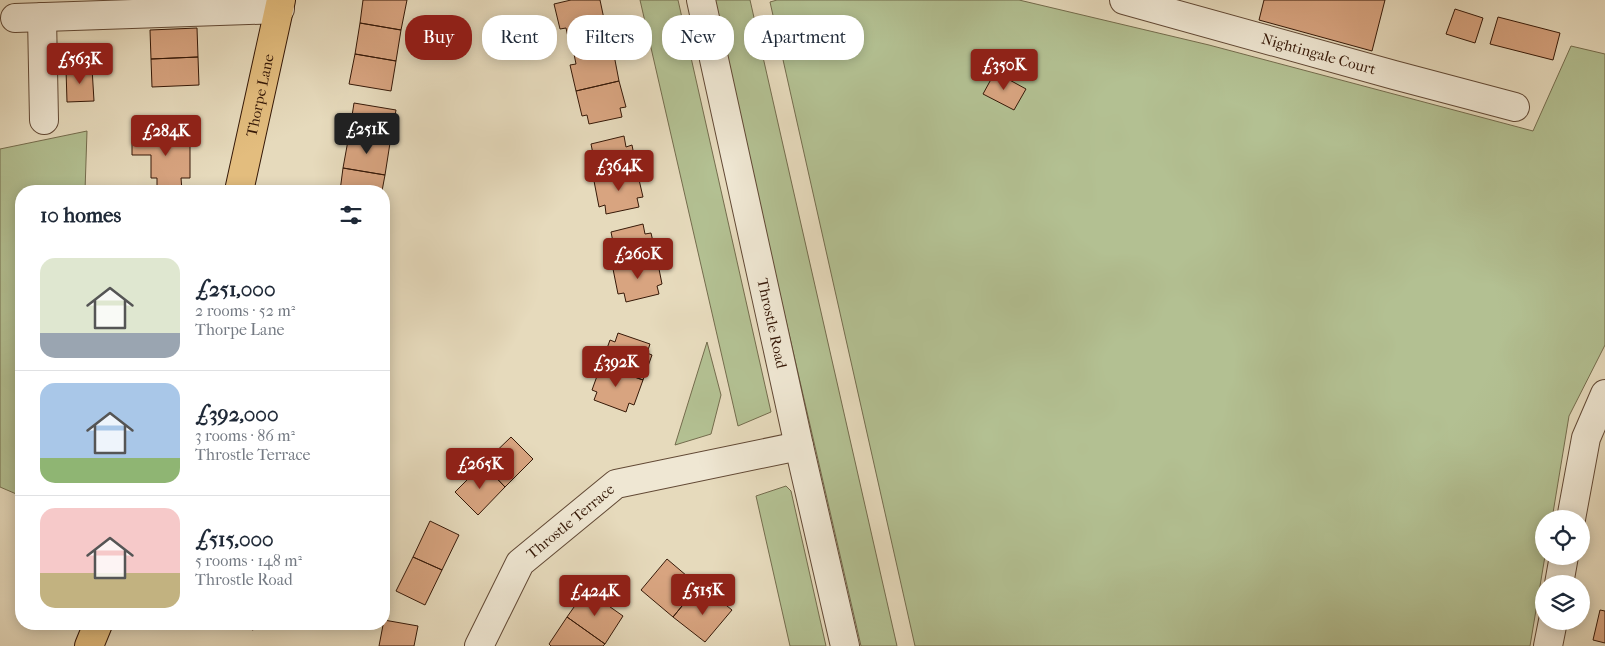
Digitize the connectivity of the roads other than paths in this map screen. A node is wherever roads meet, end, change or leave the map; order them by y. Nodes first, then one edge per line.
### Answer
1 (701, 0) edge
2 (1124, 0) edge
3 (280, 4) edge
4 (1515, 107) dead end
5 (44, 120) dead end
6 (240, 185) edge
7 (1605, 394) edge
8 (799, 446) junction
9 (1573, 510) edge
10 (96, 630) edge
11 (1551, 630) edge
12 (89, 646) edge
13 (479, 646) edge
14 (846, 646) edge
15 (1548, 646) edge

1 - 8 street, Throstle Road
2 - 4 street, Nightingale Court
3 - 5 street
3 - 6 main road, Thorpe Lane
7 - 9 street
8 - 13 street, Throstle Terrace
8 - 14 street, Throstle Road
10 - 12 main road
11 - 15 street

